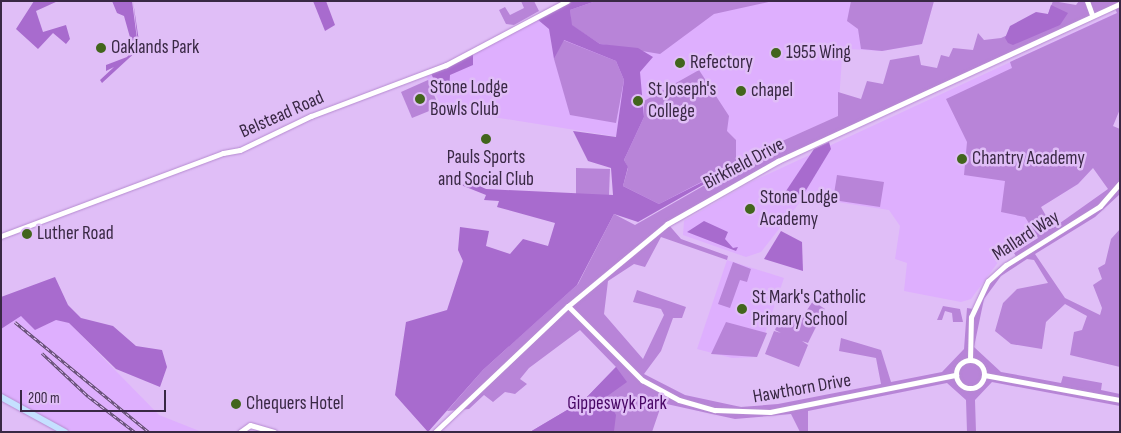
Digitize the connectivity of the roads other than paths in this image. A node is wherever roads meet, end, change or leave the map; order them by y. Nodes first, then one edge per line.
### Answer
1 (567, 1) edge
2 (1087, 1) edge
3 (1120, 4) edge
4 (1092, 15) junction
5 (1120, 183) edge
6 (1, 236) edge
7 (568, 306) junction
8 (970, 360) junction
9 (956, 375) junction
10 (984, 375) junction
11 (1, 396) edge
12 (1120, 400) edge
13 (65, 432) edge
14 (240, 432) edge
15 (274, 432) edge
16 (435, 432) edge

1 - 6 street, Belstead Road
2 - 4 street
3 - 4 street, Birkfield Drive
4 - 7 street, Birkfield Drive
5 - 8 street, Mallard Way
7 - 9 street, Hawthorn Drive
7 - 16 street, Birkfield Drive
8 - 9 street
8 - 10 street
9 - 10 street
10 - 12 street
11 - 13 main road
14 - 15 street

